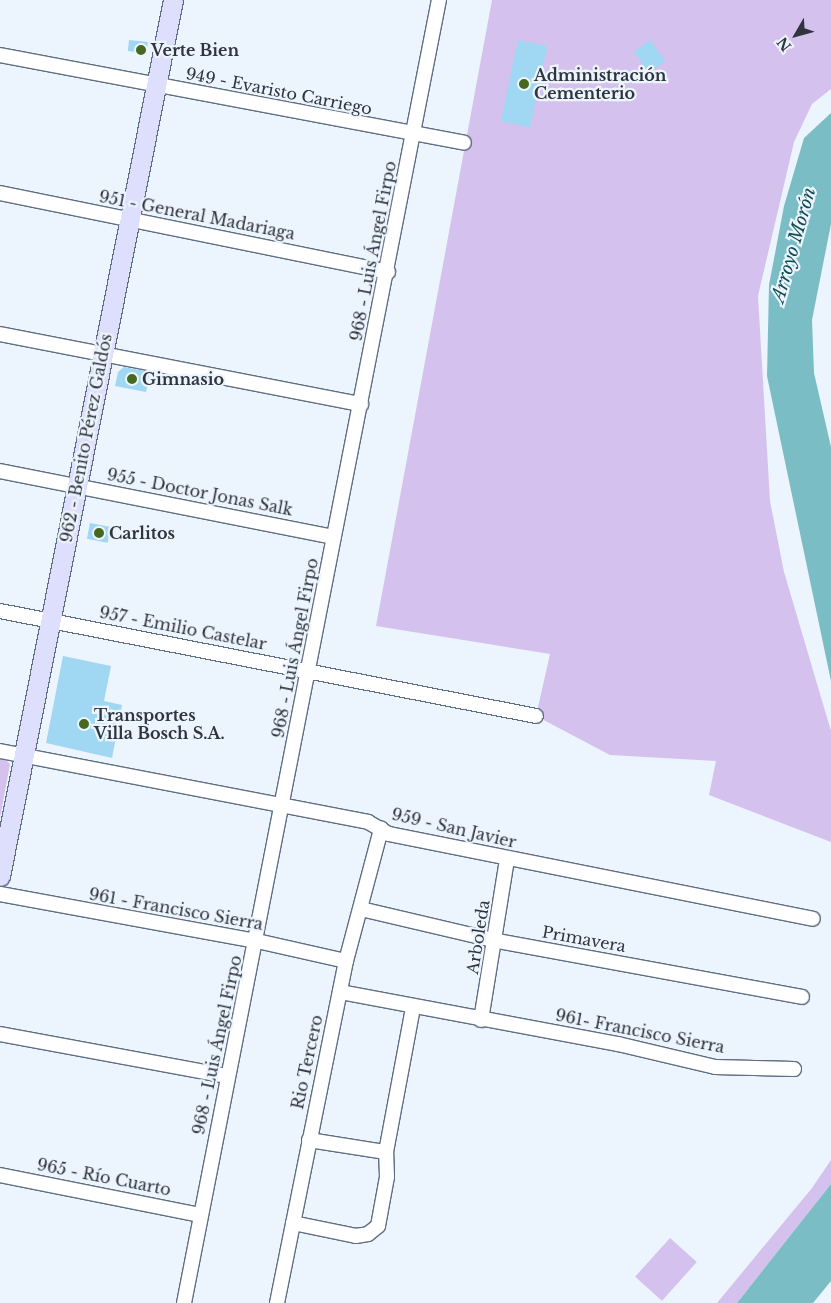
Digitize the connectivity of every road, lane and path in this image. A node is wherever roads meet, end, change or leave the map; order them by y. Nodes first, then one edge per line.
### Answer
1 (173, 0) edge
2 (439, 0) edge
3 (0, 55) edge
4 (156, 86) junction
5 (414, 134) junction
6 (464, 143) dead end
7 (0, 193) edge
8 (130, 218) junction
9 (388, 272) junction
10 (0, 334) edge
11 (103, 353) junction
12 (361, 404) junction
13 (0, 471) edge
14 (77, 485) junction
15 (334, 537) junction
16 (0, 611) edge
17 (52, 620) junction
18 (308, 670) junction
19 (536, 716) dead end
20 (0, 751) edge
21 (26, 755) junction
22 (284, 804) junction
23 (381, 829) junction
24 (507, 860) junction
25 (0, 876) edge
26 (0, 894) edge
27 (361, 909) junction
28 (813, 919) dead end
29 (257, 940) junction
30 (497, 941) junction
31 (346, 961) junction
32 (340, 992) junction
33 (802, 997) dead end
34 (414, 1008) junction
35 (481, 1020) junction
36 (0, 1034) edge
37 (794, 1069) dead end
38 (227, 1076) junction
39 (310, 1140) junction
40 (386, 1152) junction
41 (0, 1175) edge
42 (200, 1214) junction
43 (292, 1223) junction
44 (184, 1303) edge
45 (277, 1303) edge

1 - 4 main road, 962 - Benito Pérez Galdós
2 - 5 street, 968 - Luis Ángel Firpo
3 - 4 street, 949 - Evaristo Carriego
4 - 5 street, 949 - Evaristo Carriego
4 - 8 main road, 962 - Benito Pérez Galdós
5 - 6 street, 949 - Evaristo Carriego
5 - 9 street, 968 - Luis Ángel Firpo
7 - 8 street, 951 - General Madariaga
8 - 9 street, 951 - General Madariaga
8 - 11 main road, 962 - Benito Pérez Galdós
9 - 12 street, 968 - Luis Ángel Firpo
10 - 11 street
11 - 12 street
11 - 14 main road, 962 - Benito Pérez Galdós
12 - 15 street, 968 - Luis Ángel Firpo
13 - 14 street, 955 - Doctor Jonas Salk
14 - 15 street, 955 - Doctor Jonas Salk
14 - 17 main road, 962 - Benito Pérez Galdós
15 - 18 street, 968 - Luis Ángel Firpo
16 - 17 street, 957 - Emilio Castelar
17 - 18 street, 957 - Emilio Castelar
17 - 21 main road, 962 - Benito Pérez Galdós
18 - 19 street, 957 - Emilio Castelar
18 - 22 street, 968 - Luis Ángel Firpo
20 - 21 street, 959 - San Javier
21 - 22 street, 959 - San Javier
21 - 25 main road, 962 - Benito Pérez Galdós
22 - 23 street, 959 - San Javier
22 - 29 street, 968 - Luis Ángel Firpo
23 - 24 street, 959 - San Javier
23 - 27 street, Rio Tercero
24 - 28 street, 959 - San Javier
24 - 30 street, Arboleda
26 - 29 street, 961 - Francisco Sierra
27 - 30 street, Primavera
27 - 31 street, Rio Tercero
29 - 31 street, 961 - Francisco Sierra
29 - 38 street, 968 - Luis Ángel Firpo
30 - 33 street, Primavera
30 - 35 street, Arboleda
31 - 32 street, Rio Tercero
32 - 34 street, 961- Francisco Sierra
32 - 39 street, Rio Tercero
34 - 35 street, 961- Francisco Sierra
34 - 40 street
35 - 37 street, 961- Francisco Sierra
36 - 38 street
38 - 42 street, 968 - Luis Ángel Firpo
39 - 40 street
39 - 43 street, Rio Tercero
40 - 43 street
41 - 42 street, 965 - Río Cuarto
42 - 44 street, 968 - Luis Ángel Firpo
43 - 45 street, Rio Tercero

